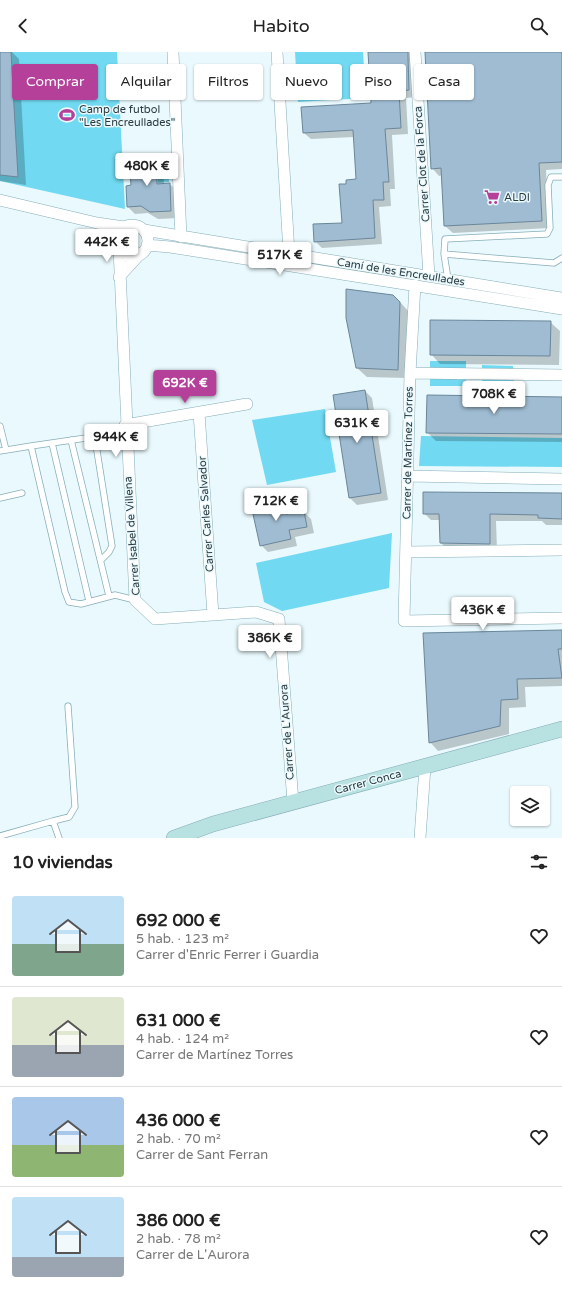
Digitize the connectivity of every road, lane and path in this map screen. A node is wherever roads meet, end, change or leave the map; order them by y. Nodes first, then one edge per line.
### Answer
1 (173, 52) edge
2 (277, 52) edge
3 (415, 52) edge
4 (562, 177) edge
5 (0, 200) edge
6 (97, 224) junction
7 (124, 227) junction
8 (144, 230) junction
9 (181, 237) junction
10 (118, 246) junction
11 (144, 249) junction
12 (289, 254) junction
13 (444, 254) junction
14 (562, 258) edge
15 (429, 276) junction
16 (119, 278) junction
17 (448, 279) junction
18 (415, 285) junction
19 (562, 298) edge
20 (562, 309) edge
21 (410, 373) junction
22 (562, 375) edge
23 (248, 404) dead end
24 (200, 413) junction
25 (125, 425) junction
26 (0, 426) edge
27 (71, 440) junction
28 (52, 443) junction
29 (31, 446) junction
30 (3, 451) edge
31 (408, 476) junction
32 (562, 478) edge
33 (22, 493) dead end
34 (0, 498) edge
35 (562, 550) edge
36 (406, 552) junction
37 (101, 560) junction
38 (109, 596) junction
39 (135, 600) junction
40 (89, 601) junction
41 (214, 615) junction
42 (562, 618) edge
43 (155, 619) joint
44 (68, 706) dead end
45 (562, 729) edge
46 (425, 767) junction
47 (293, 802) junction
48 (53, 821) junction
49 (0, 836) edge
50 (59, 838) edge
51 (174, 838) edge
52 (420, 838) edge

1 - 9 street
2 - 12 street
3 - 15 street, Carrer Clot de la Forca
4 - 13 lane
5 - 6 street
6 - 7 street
6 - 10 street
7 - 8 street
7 - 10 street
8 - 9 street, Camí de les Encreullades
8 - 11 street
9 - 12 street, Camí de les Encreullades
10 - 11 street
10 - 16 street, Carrer Isabel de Villena
11 - 16 street
11 - 18 street, Camí de les Encreullades
12 - 15 street, Camí de les Encreullades
13 - 14 lane
13 - 17 lane
15 - 17 street, Camí de les Encreullades
16 - 25 street, Carrer Isabel de Villena
17 - 19 street, Camí de les Encreullades
18 - 20 street, Camí de les Encreullades
18 - 21 street, Carrer de Martínez Torres
21 - 22 street
21 - 31 street, Carrer de Martínez Torres
23 - 24 street
24 - 25 street
24 - 41 street, Carrer Carles Salvador
25 - 39 street, Carrer Isabel de Villena
26 - 30 lane
27 - 28 lane
27 - 37 lane
27 - 37 lane
28 - 29 lane
28 - 40 lane
29 - 30 lane
29 - 40 lane
31 - 32 street
31 - 36 street, Carrer de Martínez Torres
33 - 34 lane
35 - 36 street
36 - 42 street, Carrer de Martínez Torres
37 - 38 lane
38 - 39 lane
38 - 40 lane
39 - 43 street, Carrer Isabel de Villena
41 - 43 street, Carrer de L'Aurora
41 - 47 street, Carrer de L'Aurora
44 - 48 lane
45 - 46 street, Carrer Conca
46 - 47 street, Carrer Conca
46 - 52 street
47 - 51 street, Carrer Conca
48 - 49 lane
48 - 50 lane

